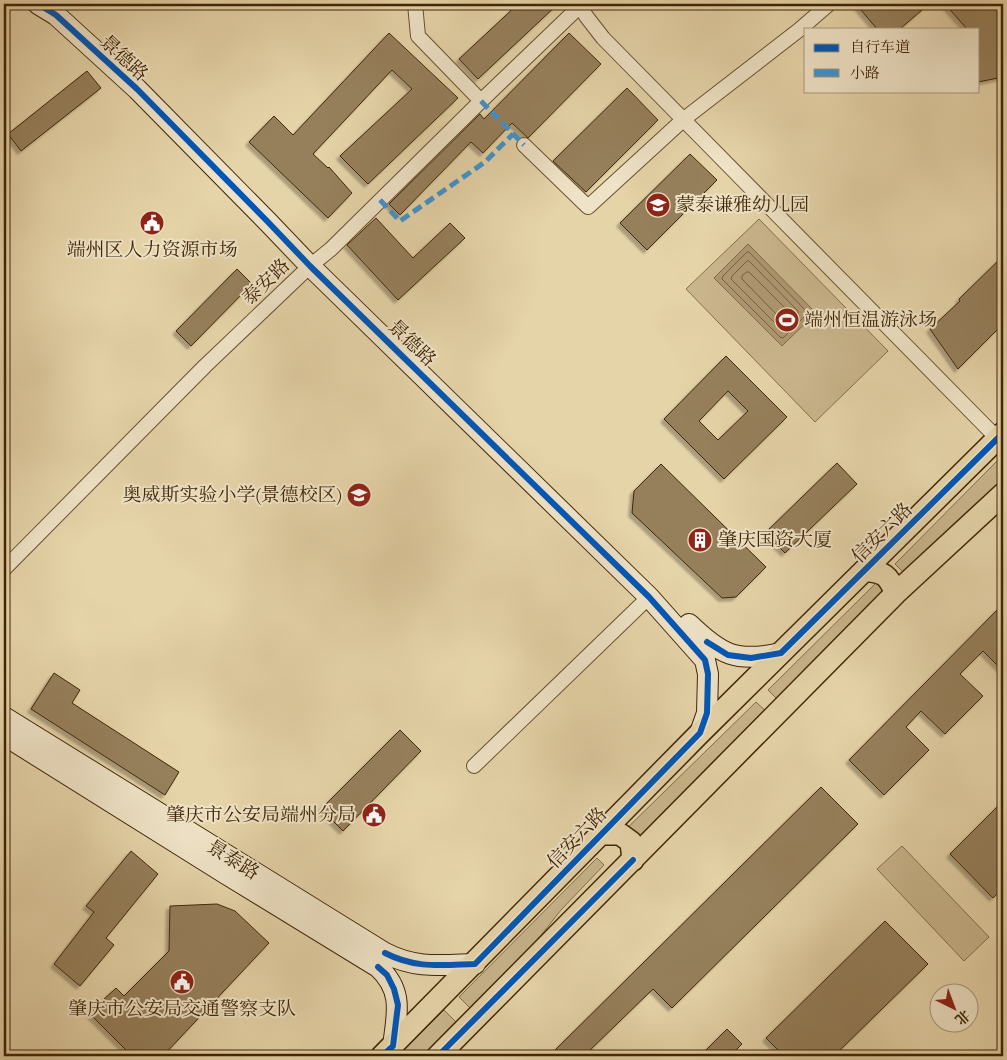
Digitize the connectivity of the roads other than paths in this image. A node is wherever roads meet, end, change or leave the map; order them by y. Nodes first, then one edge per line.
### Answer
1 (38, 4) edge
2 (65, 4) edge
3 (415, 4) edge
4 (829, 4) edge
5 (580, 5) edge
6 (481, 101) junction
7 (684, 119) junction
8 (524, 145) dead end
9 (314, 263) junction
10 (1000, 436) edge
11 (1003, 494) edge
12 (4, 569) edge
13 (866, 570) junction
14 (896, 593) junction
15 (649, 597) junction
16 (781, 653) junction
17 (4, 716) edge
18 (700, 733) junction
19 (4, 735) edge
20 (474, 766) dead end
21 (602, 834) junction
22 (633, 860) junction
23 (475, 964) junction
24 (387, 1051) edge
25 (438, 1056) edge

1 - 9 street, 景德路
2 - 9 street, 景德路
3 - 6 street
4 - 7 street
5 - 6 street, 泰安路
5 - 7 street
6 - 9 street, 泰安路
7 - 8 street
7 - 10 street
9 - 12 street, 泰安路
9 - 15 street, 景德路
9 - 16 street, 景德路
10 - 13 main road, 信安六路
11 - 14 main road
13 - 14 main road
13 - 16 main road, 信安六路
14 - 22 main road
15 - 18 street, 景德路
15 - 20 street
16 - 18 main road, 信安六路
17 - 23 street, 景泰路
18 - 21 main road, 信安六路
19 - 24 street
21 - 22 main road
21 - 23 main road, 信安六路
22 - 25 main road
23 - 24 main road, 信安六路

